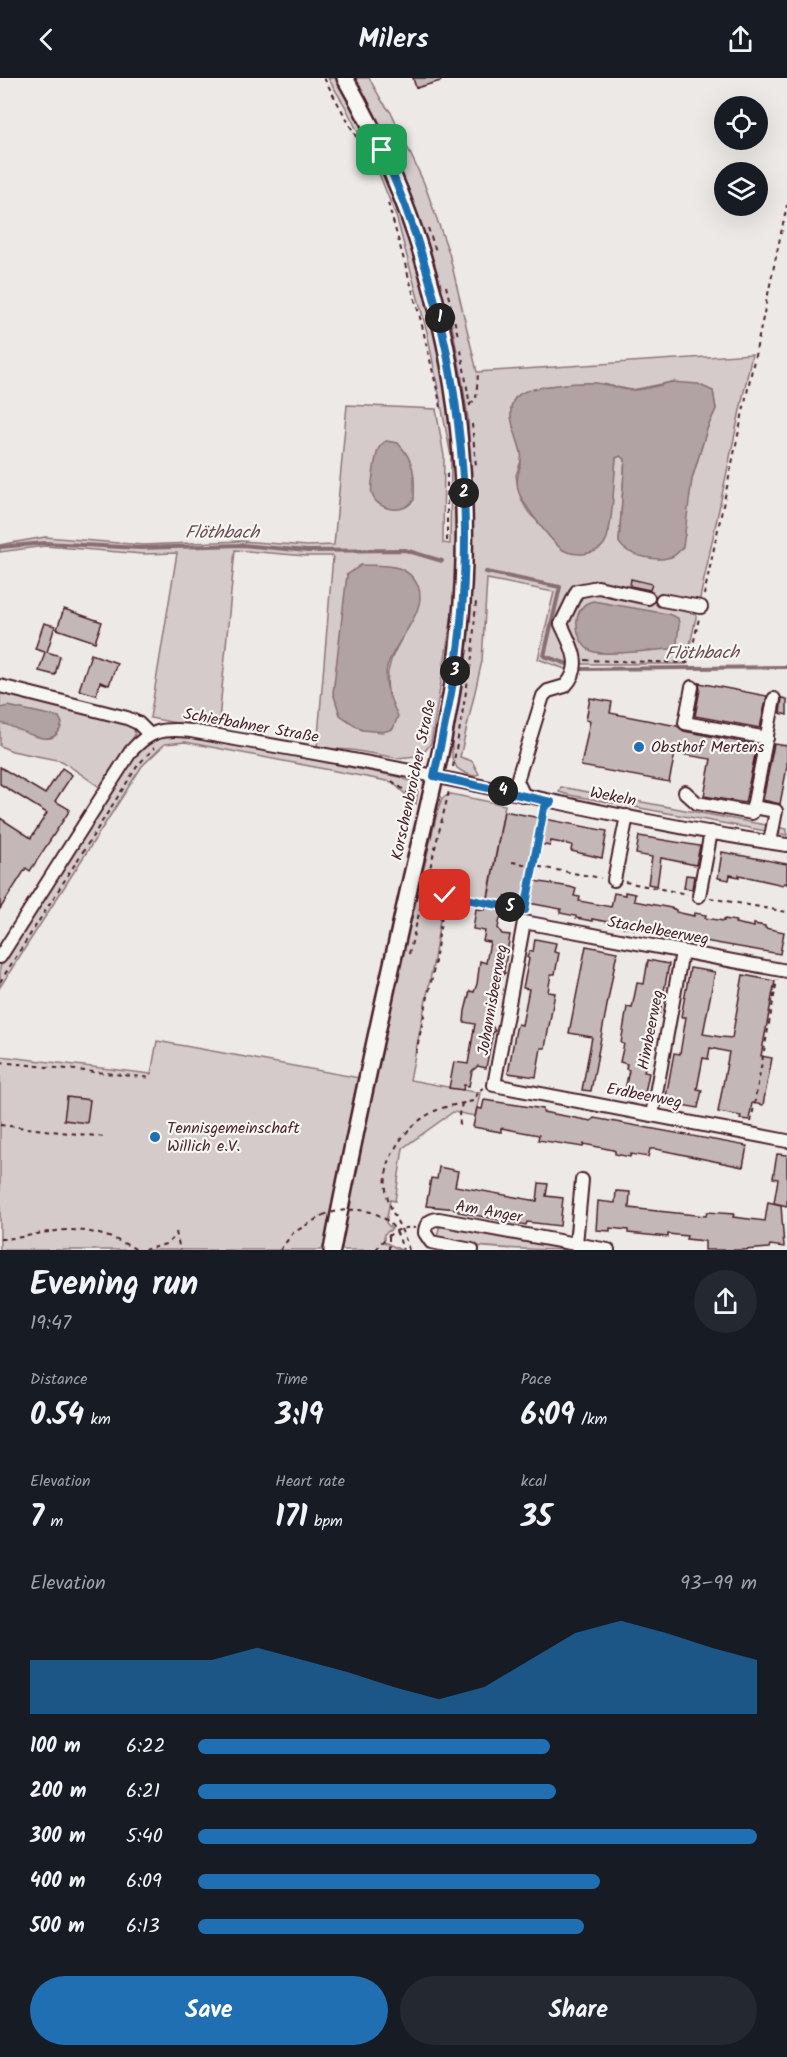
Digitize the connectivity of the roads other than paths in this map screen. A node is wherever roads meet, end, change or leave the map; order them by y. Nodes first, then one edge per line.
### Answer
1 (345, 78) edge
2 (648, 598) dead end
3 (662, 600) dead end
4 (701, 607) road end
5 (0, 686) edge
6 (692, 687) dead end
7 (774, 699) dead end
8 (149, 734) junction
9 (767, 738) junction
10 (434, 776) junction
11 (685, 792) dead end
12 (524, 796) junction
13 (753, 807) junction
14 (627, 816) junction
15 (711, 832) junction
16 (770, 842) junction
17 (787, 844) edge
18 (614, 880) road end
19 (699, 896) road end
20 (524, 922) joint
21 (682, 952) junction
22 (0, 957) edge
23 (786, 970) edge
24 (494, 1084) joint
25 (652, 1115) junction
26 (787, 1141) edge
27 (582, 1180) dead end
28 (576, 1244) junction
29 (332, 1250) edge
30 (472, 1250) edge
31 (608, 1250) edge

1 - 10 main road, Korschenbroicher Straße
2 - 12 street
3 - 4 street
5 - 8 street
6 - 9 street
7 - 9 street
8 - 10 street, Schiefbahner Straße
8 - 22 street
9 - 13 street
10 - 12 street, Wekeln
10 - 29 main road, Korschenbroicher Straße
11 - 13 street
12 - 14 street, Wekeln
13 - 16 street
14 - 15 street, Wekeln
14 - 18 street
15 - 16 street, Wekeln
15 - 19 street
16 - 17 street, Wekeln
20 - 21 street, Stachelbeerweg
20 - 24 street, Johannisbeerweg
21 - 23 street, Stachelbeerweg
21 - 25 street, Himbeerweg
24 - 25 street, Erdbeerweg
25 - 26 street, Erdbeerweg
27 - 28 street
28 - 30 street, Am Anger
28 - 31 street, Am Anger

